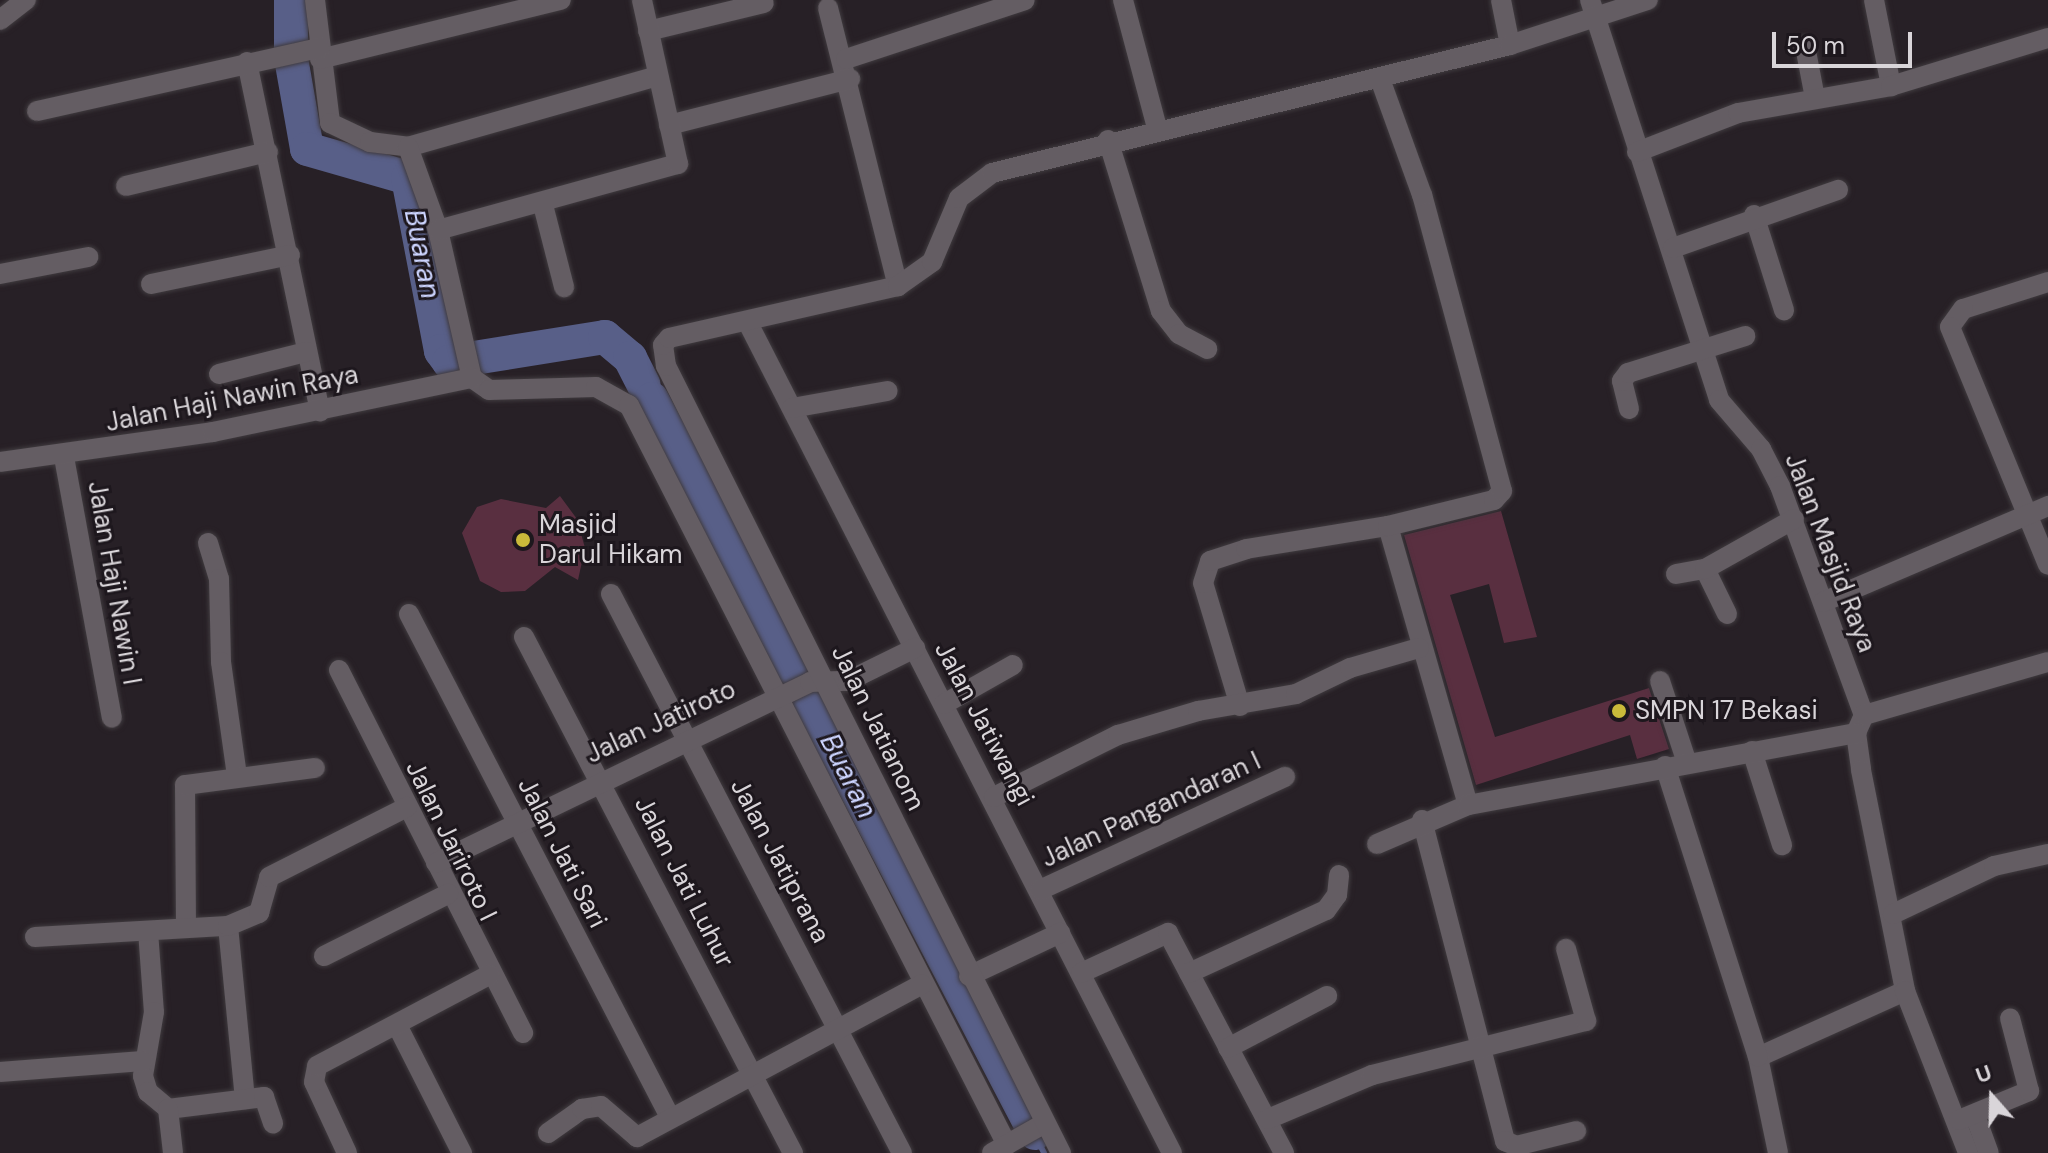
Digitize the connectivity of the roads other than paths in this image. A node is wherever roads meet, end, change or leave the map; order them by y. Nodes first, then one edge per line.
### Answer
1 (26, 0) edge
2 (315, 0) edge
3 (561, 0) edge
4 (642, 0) edge
5 (1025, 0) edge
6 (1123, 0) edge
7 (1501, 0) edge
8 (1590, 0) edge
9 (1648, 0) edge
10 (1874, 0) edge
11 (764, 3) dead end
12 (828, 8) dead end
13 (0, 20) edge
14 (1596, 21) junction
15 (648, 31) junction
16 (2048, 38) edge
17 (1510, 45) junction
18 (1805, 46) dead end
19 (320, 53) junction
20 (247, 62) junction
21 (848, 69) junction
22 (658, 76) junction
23 (1380, 79) junction
24 (1891, 86) junction
25 (1815, 98) junction
26 (37, 111) dead end
27 (669, 125) junction
28 (1157, 128) junction
29 (1108, 140) junction
30 (408, 147) junction
31 (268, 152) junction
32 (1637, 152) junction
33 (126, 186) dead end
34 (1838, 190) dead end
35 (543, 205) junction
36 (1754, 215) junction
37 (438, 230) junction
38 (1673, 248) junction
39 (290, 255) junction
40 (88, 257) dead end
41 (0, 274) edge
42 (2048, 282) edge
43 (151, 284) dead end
44 (898, 286) junction
45 (564, 287) dead end
46 (1784, 310) dead end
47 (747, 321) junction
48 (1745, 336) dead end
49 (1207, 349) dead end
50 (1702, 350) junction
51 (306, 352) junction
52 (470, 372) junction
53 (219, 374) dead end
54 (887, 391) dead end
55 (792, 408) junction
56 (1629, 409) dead end
57 (320, 411) junction
58 (64, 457) junction
59 (0, 462) edge
60 (2048, 506) edge
61 (2029, 514) junction
62 (1794, 519) junction
63 (1388, 526) junction
64 (208, 543) dead end
65 (2048, 565) edge
66 (1705, 569) junction
67 (1676, 574) dead end
68 (611, 594) dead end
69 (1823, 602) junction
70 (409, 614) dead end
71 (1727, 614) dead end
72 (524, 637) dead end
73 (915, 648) junction
74 (1419, 648) junction
75 (2048, 662) edge
76 (1013, 665) dead end
77 (339, 670) dead end
78 (1660, 681) dead end
79 (802, 688) junction
80 (944, 704) junction
81 (1240, 706) junction
82 (112, 718) dead end
83 (1860, 724) junction
84 (687, 738) junction
85 (1752, 751) junction
86 (1687, 763) junction
87 (1665, 766) junction
88 (315, 768) dead end
89 (237, 776) junction
90 (1285, 777) dead end
91 (601, 779) junction
92 (994, 797) junction
93 (1468, 805) junction
94 (407, 807) junction
95 (1422, 820) junction
96 (516, 821) junction
97 (1377, 844) dead end
98 (1782, 845) dead end
99 (2046, 858) edge
100 (436, 863) junction
101 (1339, 875) dead end
102 (1040, 890) junction
103 (448, 894) junction
104 (1893, 914) junction
105 (228, 926) junction
106 (186, 927) junction
107 (148, 931) junction
108 (1060, 933) junction
109 (35, 937) dead end
110 (1566, 949) dead end
111 (324, 956) dead end
112 (1081, 973) junction
113 (1189, 973) junction
114 (489, 975) junction
115 (969, 976) junction
116 (922, 984) junction
117 (1905, 991) junction
118 (1327, 996) dead end
119 (2010, 1018) dead end
120 (397, 1025) junction
121 (838, 1027) junction
122 (523, 1033) dead end
123 (1479, 1044) junction
124 (1228, 1048) junction
125 (1758, 1057) junction
126 (143, 1061) junction
127 (0, 1072) edge
128 (753, 1072) junction
129 (245, 1099) junction
130 (168, 1109) junction
131 (670, 1117) junction
132 (1268, 1119) junction
133 (1968, 1119) junction
134 (273, 1123) dead end
135 (1040, 1126) junction
136 (1576, 1131) dead end
137 (548, 1133) dead end
138 (1004, 1146) edge
139 (784, 1150) edge
140 (173, 1153) edge
141 (347, 1153) edge
142 (462, 1153) edge
143 (902, 1153) edge
144 (1061, 1153) edge
145 (1172, 1153) edge
146 (1284, 1153) edge
147 (1778, 1153) edge
148 (1968, 1153) edge
149 (1989, 1153) edge

1 - 13 street
2 - 19 street
3 - 19 street
4 - 15 street
5 - 21 street
6 - 28 street
7 - 17 street
8 - 14 street, Jalan Masjid Raya
9 - 14 street
10 - 24 street
11 - 15 street
12 - 21 street
14 - 17 street
14 - 32 street, Jalan Masjid Raya
15 - 22 street
16 - 24 street
17 - 23 street
18 - 25 street
19 - 20 street
19 - 30 street
20 - 26 street
20 - 31 street
21 - 27 street
21 - 44 street
22 - 27 street
22 - 30 street
23 - 28 street
23 - 63 street
24 - 25 street
25 - 32 street
27 - 35 street
28 - 29 street
29 - 44 street
29 - 49 street
30 - 37 street
31 - 33 street
31 - 39 street
32 - 38 street, Jalan Masjid Raya
34 - 36 street
35 - 37 street
35 - 45 street
36 - 38 street
36 - 46 street
37 - 52 street
38 - 50 street, Jalan Masjid Raya
39 - 43 street
39 - 51 street
40 - 41 street
42 - 61 street
44 - 47 street
47 - 55 street, Jalan Jatiwangi
47 - 79 street, Jalan Jatianom
48 - 50 street
50 - 56 street
50 - 62 street, Jalan Masjid Raya
51 - 53 street
51 - 57 street
52 - 57 street, Jalan Haji Nawin Raya
52 - 79 street
54 - 55 street
55 - 73 street, Jalan Jatiwangi
57 - 58 street, Jalan Haji Nawin Raya
58 - 59 street, Jalan Haji Nawin Raya
58 - 82 street, Jalan Haji Nawin I
60 - 61 street
61 - 65 street
61 - 69 street
62 - 66 street
62 - 69 street, Jalan Masjid Raya
63 - 74 street
63 - 81 street
64 - 89 street
66 - 67 street
66 - 71 street
68 - 84 street, Jalan Jatiprana
69 - 83 street, Jalan Masjid Raya
70 - 96 street, Jalan Jati Sari
72 - 91 street, Jalan Jati Luhur
73 - 79 street, Jalan Jatiroto
73 - 80 street, Jalan Jatiwangi
74 - 81 street
74 - 93 street
75 - 83 street
76 - 80 street
77 - 94 street, Jalan Jariroto I
78 - 86 street
79 - 84 street, Jalan Jatiroto
79 - 115 street, Jalan Jatianom
79 - 116 street
80 - 92 street, Jalan Jatiwangi
81 - 92 street
83 - 85 street
83 - 104 street, Jalan Masjid Raya
84 - 91 street, Jalan Jatiroto
84 - 121 street, Jalan Jatiprana
85 - 86 street
85 - 98 street
86 - 87 street
87 - 93 street
87 - 125 street
88 - 89 street
89 - 106 street
90 - 102 street, Jalan Pangandaran I
91 - 96 street, Jalan Jatiroto
91 - 128 street, Jalan Jati Luhur
92 - 102 street, Jalan Jatiwangi
93 - 95 street
94 - 100 street, Jalan Jariroto I
94 - 105 street
95 - 97 street
95 - 123 street
96 - 100 street, Jalan Jatiroto
96 - 131 street, Jalan Jati Sari
99 - 104 street
100 - 103 street, Jalan Jariroto I
101 - 113 street
102 - 108 street, Jalan Jatiwangi
103 - 111 street
103 - 114 street, Jalan Jariroto I
104 - 117 street, Jalan Masjid Raya
105 - 106 street
105 - 129 street
106 - 107 street
107 - 109 street
107 - 126 street
108 - 112 street, Jalan Jatiwangi
108 - 115 street
110 - 123 street
112 - 113 street
112 - 145 street, Jalan Jatiwangi
113 - 124 street
114 - 120 street
114 - 122 street, Jalan Jariroto I
115 - 135 street, Jalan Jatianom
116 - 121 street
116 - 138 street
117 - 125 street
117 - 133 street, Jalan Masjid Raya
118 - 124 street
119 - 133 street
120 - 141 street
120 - 142 street
121 - 128 street
121 - 143 street, Jalan Jatiprana
123 - 132 street
123 - 136 street
124 - 132 street
125 - 147 street
126 - 127 street
126 - 130 street
128 - 131 street
128 - 139 street, Jalan Jati Luhur
129 - 130 street
129 - 134 street
130 - 140 street
131 - 137 street
132 - 146 street
133 - 148 street
133 - 149 street
135 - 138 street
135 - 144 street, Jalan Jatianom

